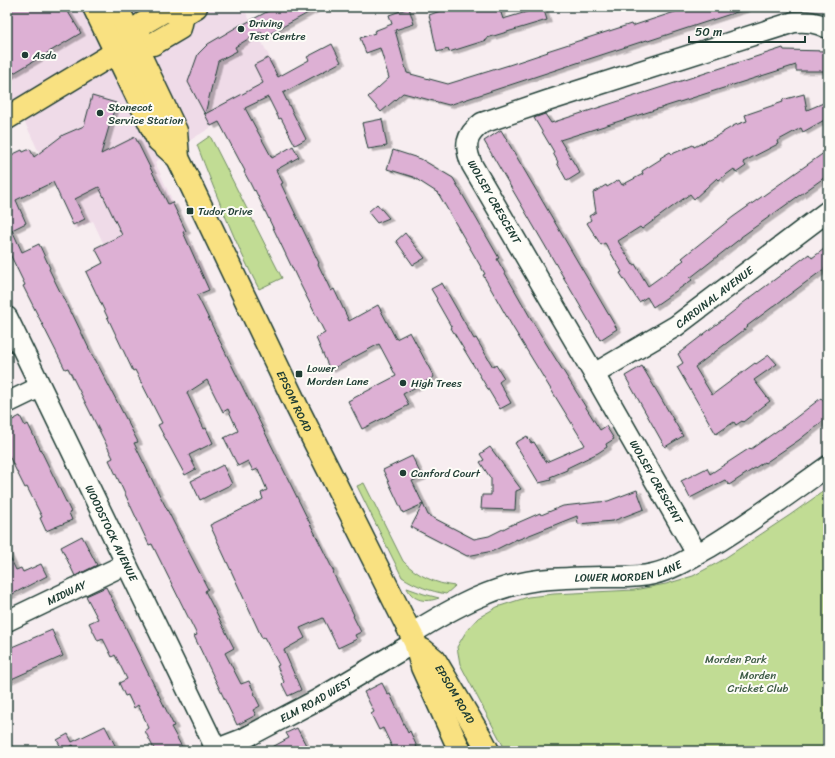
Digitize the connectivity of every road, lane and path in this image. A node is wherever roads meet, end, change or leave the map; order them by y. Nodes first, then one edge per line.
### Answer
1 (94, 7) edge
2 (117, 7) edge
3 (189, 11) edge
4 (828, 28) edge
5 (124, 47) junction
6 (7, 118) edge
7 (828, 211) edge
8 (7, 317) edge
9 (594, 374) junction
10 (40, 387) junction
11 (7, 403) edge
12 (828, 466) edge
13 (697, 554) junction
14 (126, 564) junction
15 (7, 621) edge
16 (413, 638) junction
17 (246, 745) edge
18 (214, 750) edge
19 (460, 751) edge
20 (488, 751) edge

1 - 5 main road
2 - 5 main road
3 - 5 main road
4 - 9 street, WOLSEY CRESCENT
5 - 6 main road
5 - 16 main road, EPSOM ROAD
7 - 9 street, CARDINAL AVENUE
8 - 10 street, WOODSTOCK AVENUE
9 - 13 street, WOLSEY CRESCENT
10 - 11 street
10 - 14 street, WOODSTOCK AVENUE
12 - 13 street, LOWER MORDEN LANE
13 - 16 street, LOWER MORDEN LANE
14 - 15 street, MIDWAY
14 - 18 street, WOODSTOCK AVENUE
16 - 17 street, ELM ROAD WEST
16 - 19 main road, EPSOM ROAD
16 - 20 main road, EPSOM ROAD
17 - 18 street, ELM ROAD WEST

